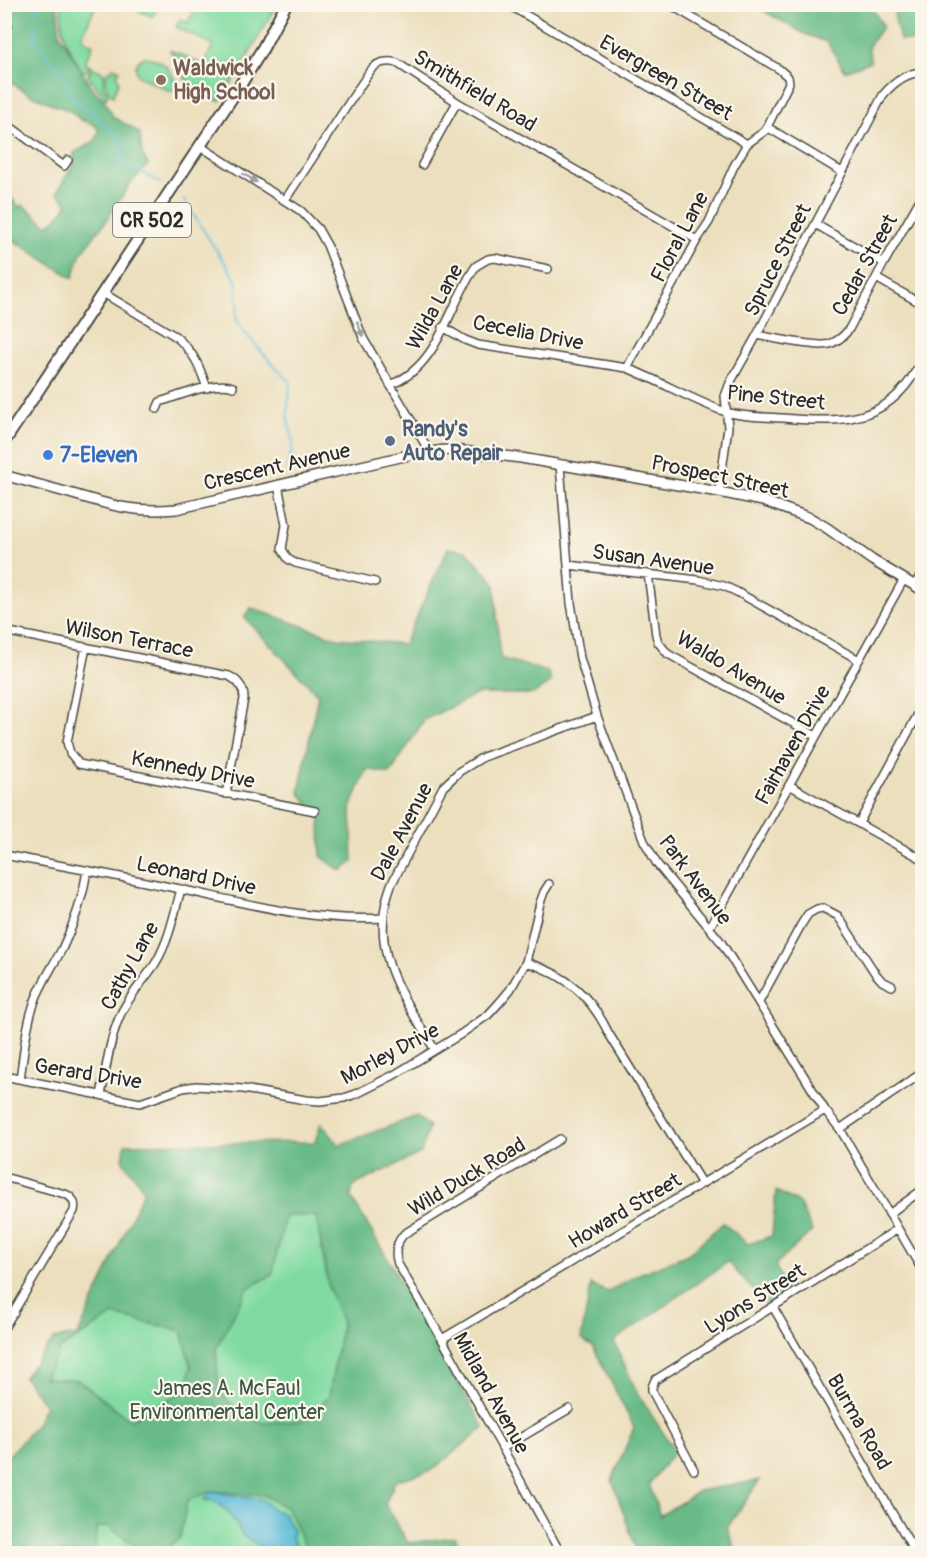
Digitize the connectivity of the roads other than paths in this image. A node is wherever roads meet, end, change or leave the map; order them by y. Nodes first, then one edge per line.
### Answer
1 (286, 4) edge
2 (507, 4) edge
3 (669, 4) edge
4 (922, 72) edge
5 (457, 102) junction
6 (4, 122) edge
7 (767, 127) junction
8 (747, 144) junction
9 (200, 146) junction
10 (68, 160) dead end
11 (422, 165) dead end
12 (842, 172) junction
13 (922, 196) edge
14 (285, 200) junction
15 (815, 224) junction
16 (697, 240) junction
17 (884, 263) junction
18 (548, 269) dead end
19 (876, 278) junction
20 (103, 293) junction
21 (922, 304) edge
22 (443, 327) junction
23 (758, 335) junction
24 (922, 360) edge
25 (610, 365) joint
26 (627, 368) junction
27 (390, 385) junction
28 (233, 387) dead end
29 (207, 388) junction
30 (157, 409) dead end
31 (727, 412) junction
32 (4, 442) edge
33 (429, 451) junction
34 (560, 465) junction
35 (4, 475) edge
36 (278, 485) junction
37 (719, 492) junction
38 (568, 565) junction
39 (922, 572) edge
40 (648, 574) junction
41 (904, 579) junction
42 (375, 582) dead end
43 (919, 588) edge
44 (4, 631) edge
45 (86, 647) junction
46 (860, 660) junction
47 (922, 707) edge
48 (597, 716) junction
49 (816, 736) junction
50 (789, 785) junction
51 (226, 794) junction
52 (315, 812) dead end
53 (859, 824) junction
54 (4, 855) edge
55 (922, 859) edge
56 (87, 871) junction
57 (549, 884) dead end
58 (181, 889) junction
59 (382, 918) junction
60 (710, 927) junction
61 (526, 962) junction
62 (892, 986) dead end
63 (759, 1002) junction
64 (435, 1050) junction
65 (922, 1073) edge
66 (4, 1076) edge
67 (20, 1079) junction
68 (200, 1086) joint
69 (101, 1095) junction
70 (825, 1110) junction
71 (840, 1129) junction
72 (560, 1139) dead end
73 (4, 1177) edge
74 (702, 1184) junction
75 (922, 1190) edge
76 (889, 1214) junction
77 (898, 1229) junction
78 (396, 1248) joint
79 (922, 1270) edge
80 (774, 1307) junction
81 (4, 1309) edge
82 (14, 1313) junction
83 (4, 1328) edge
84 (442, 1340) junction
85 (569, 1409) dead end
86 (503, 1449) junction
87 (694, 1470) dead end
88 (561, 1554) edge
89 (916, 1554) edge

1 - 9 main road, CR 502
2 - 8 street, Evergreen Street
3 - 7 street
4 - 12 street, Spruce Street
5 - 11 street
5 - 14 street, Smithfield Road
5 - 16 street, Smithfield Road
6 - 10 street
7 - 8 street, Floral Lane
7 - 12 street
8 - 16 street, Floral Lane
9 -> 14 street
9 - 20 main road, CR 502
12 - 15 street, Spruce Street
13 - 17 street, Cedar Street
14 -> 27 street
15 - 17 street
15 - 23 street, Spruce Street
16 - 26 street, Floral Lane
17 - 19 street, Cedar Street
18 - 22 street, Wilda Lane
19 - 21 street
19 - 23 street, Cedar Street
20 - 29 street
20 - 32 main road, CR 502
22 - 25 street, Cecelia Drive
22 - 27 street, Wilda Lane
23 - 31 street, Spruce Street
24 - 31 street, Pine Street
25 - 26 street, Pine Street
26 - 31 street, Pine Street
27 - 33 street
28 - 29 street
29 - 30 street
31 - 37 street, Spruce Street
33 - 34 main road, Crescent Avenue
33 - 36 main road, Crescent Avenue
34 - 37 main road, Prospect Street
34 - 38 street, Park Avenue
35 - 36 main road, Crescent Avenue
36 - 42 street
37 - 41 main road, Prospect Street
38 - 40 street, Susan Avenue
38 - 48 street, Park Avenue
39 - 43 street
40 - 46 street, Susan Avenue
40 - 49 street, Waldo Avenue
41 - 43 main road, Prospect Street
41 - 46 street, Fairhaven Drive
44 - 45 street, Wilson Terrace
45 - 51 street, Wilson Terrace
45 - 51 street, Kennedy Drive
46 - 49 street, Fairhaven Drive
47 - 53 street
48 - 59 street, Dale Avenue
48 - 60 street, Park Avenue
49 - 50 street, Fairhaven Drive
50 - 53 street
50 - 60 street, Fairhaven Drive
51 - 52 street, Kennedy Drive
53 - 55 street
54 - 56 street, Leonard Drive
56 - 58 street, Leonard Drive
56 - 67 street
57 - 61 street, Morley Drive
58 - 59 street, Leonard Drive
58 - 69 street, Cathy Lane
59 - 64 street, Dale Avenue
60 - 63 street, Park Avenue
61 - 64 street, Morley Drive
61 - 74 street
62 - 63 street
63 - 70 street, Park Avenue
64 - 68 street, Morley Drive
65 - 71 street
66 - 67 street, Gerard Drive
67 - 69 street, Gerard Drive
68 - 69 street, Gerard Drive
70 - 71 street, Park Avenue
70 - 74 street, Howard Street
71 - 76 street, Park Avenue
72 - 78 street, Wild Duck Road
73 - 82 street
74 - 84 street, Howard Street
75 - 76 street
76 - 77 street, Park Avenue
77 - 79 street, Park Avenue
77 - 80 street, Lyons Street
78 - 84 street, Midland Avenue
80 - 87 street, Lyons Street
80 - 89 street, Burma Road
81 - 82 street
82 - 83 street
84 - 86 street, Midland Avenue
85 - 86 street
86 - 88 street, Midland Avenue

